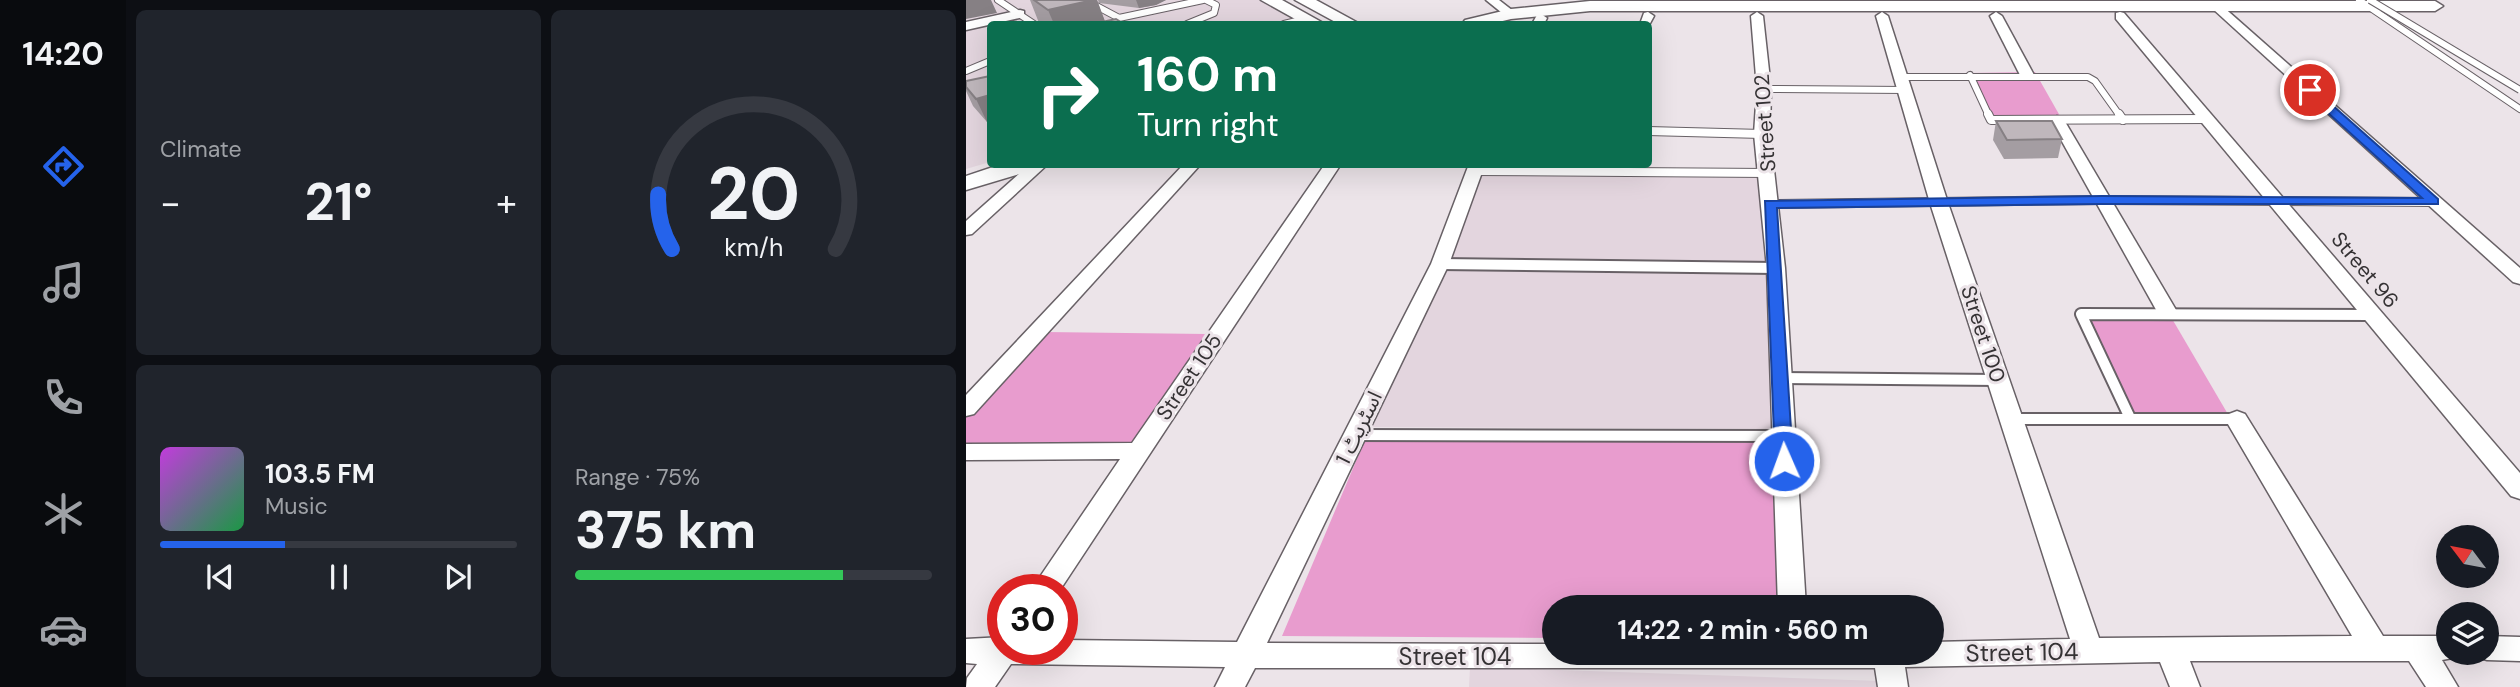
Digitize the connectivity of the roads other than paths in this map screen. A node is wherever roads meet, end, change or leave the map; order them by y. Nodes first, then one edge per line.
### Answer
1 (998, 0) edge
2 (1087, 0) edge
3 (1205, 0) edge
4 (1269, 0) edge
5 (1303, 0) edge
6 (1492, 0) edge
7 (1850, 3) edge
8 (1955, 3) edge
9 (2066, 3) edge
10 (2165, 4) edge
11 (2269, 4) edge
12 (2375, 5) edge
13 (2435, 6) dead end
14 (1756, 8) edge
15 (1919, 11) junction
16 (1651, 12) edge
17 (2222, 12) junction
18 (2452, 15) dead end
19 (1882, 16) junction
20 (1996, 16) junction
21 (2120, 16) junction
22 (1027, 19) edge
23 (1509, 19) edge
24 (1010, 21) edge
25 (1194, 21) edge
26 (1308, 21) edge
27 (1346, 21) edge
28 (1539, 21) edge
29 (987, 24) edge
30 (966, 26) edge
31 (987, 29) edge
32 (966, 33) edge
33 (987, 62) edge
34 (966, 71) edge
35 (1970, 75) junction
36 (2027, 75) junction
37 (1903, 83) junction
38 (1763, 89) junction
39 (2520, 90) edge
40 (2520, 109) edge
41 (2207, 119) junction
42 (2057, 120) junction
43 (2123, 120) junction
44 (1652, 131) edge
45 (1762, 134) junction
46 (987, 163) edge
47 (1015, 168) edge
48 (1036, 168) edge
49 (1189, 168) edge
50 (1330, 168) edge
51 (1476, 168) edge
52 (966, 169) edge
53 (1769, 173) junction
54 (966, 183) edge
55 (2102, 200) junction
56 (2278, 201) junction
57 (1939, 202) junction
58 (2434, 202) junction
59 (1770, 204) junction
60 (966, 230) edge
61 (1440, 264) junction
62 (1776, 268) junction
63 (2520, 278) edge
64 (2169, 315) junction
65 (2373, 315) junction
66 (1781, 378) junction
67 (1998, 380) junction
68 (966, 409) edge
69 (2130, 418) junction
70 (2011, 419) junction
71 (2237, 419) joint
72 (1356, 435) junction
73 (1783, 436) junction
74 (1138, 451) junction
75 (966, 452) edge
76 (2520, 490) edge
77 (1056, 574) edge
78 (1791, 595) edge
79 (2375, 648) junction
80 (2417, 648) junction
81 (2436, 648) edge
82 (2499, 648) edge
83 (2170, 649) junction
84 (2520, 649) edge
85 (987, 650) edge
86 (966, 651) edge
87 (2089, 651) junction
88 (1078, 652) edge
89 (1944, 654) edge
90 (1542, 655) edge
91 (1246, 656) junction
92 (994, 665) edge
93 (1890, 665) edge
94 (978, 687) edge
95 (1230, 687) edge
96 (1893, 687) edge
97 (2185, 687) edge
98 (2443, 687) edge

1 - 22 lane
2 - 3 lane
3 - 25 lane
4 - 26 street
5 - 27 street
6 - 23 street
7 - 14 street
7 - 15 street
8 - 9 street
8 - 15 street
9 - 10 street
10 - 17 street
11 - 12 street
11 - 17 street
12 - 13 street
12 - 17 street
12 - 18 street
12 - 39 lane, bridge
12 - 40 lane
14 - 16 street
14 - 19 street
14 - 38 street, Street 102
15 - 19 street
15 - 20 street
16 - 23 street
16 - 28 street
17 - 21 street
17 - 58 street
19 - 37 street, Street 100
20 - 21 street
20 - 36 street
21 - 41 street, Street 96
22 - 24 street
23 - 28 street
29 - 30 street
31 - 32 street
33 - 34 lane
35 - 36 lane
35 - 37 lane
35 - 42 lane
36 - 43 lane
37 - 38 lane
37 - 57 street, Street 100
38 - 45 street, Street 102
41 - 43 lane
41 - 56 street, Street 96
42 - 43 lane
42 - 55 street
44 - 45 lane
45 - 53 street, Street 102
46 - 52 street
47 - 54 street
48 - 60 street
49 - 68 street
50 - 74 street, Street 105
51 - 53 lane
51 - 61 street, اسٹریٹ 1
53 - 59 street, Street 102
55 - 56 lane
55 - 57 lane
55 - 64 street
56 - 58 lane
56 - 65 street, Street 96
57 - 59 lane
57 - 67 street, Street 100
58 - 63 street
59 - 62 street, Street 102
61 - 62 lane
61 - 72 street, اسٹریٹ 1
62 - 66 street, Street 102
64 - 65 lane
64 - 69 lane
65 - 76 street, Street 96
66 - 67 lane
66 - 73 street, Street 102
67 - 70 street, Street 100
69 - 70 lane
69 - 71 lane
70 - 87 street, Street 100
71 - 79 street
72 - 73 lane
72 - 91 street, اسٹریٹ 1
73 - 78 street, Street 102
74 - 75 street
74 - 77 street, Street 105
79 - 80 street, Street 104
79 - 83 street, Street 104
80 - 81 street, Street 104
80 - 98 street
82 - 84 street
83 - 87 street, Street 104
83 - 97 street
85 - 86 street, Street 104
87 - 89 street, Street 104
88 - 91 street, Street 104
90 - 91 street, Street 104
91 - 95 street, اسٹریٹ 1
92 - 94 street
93 - 96 street

